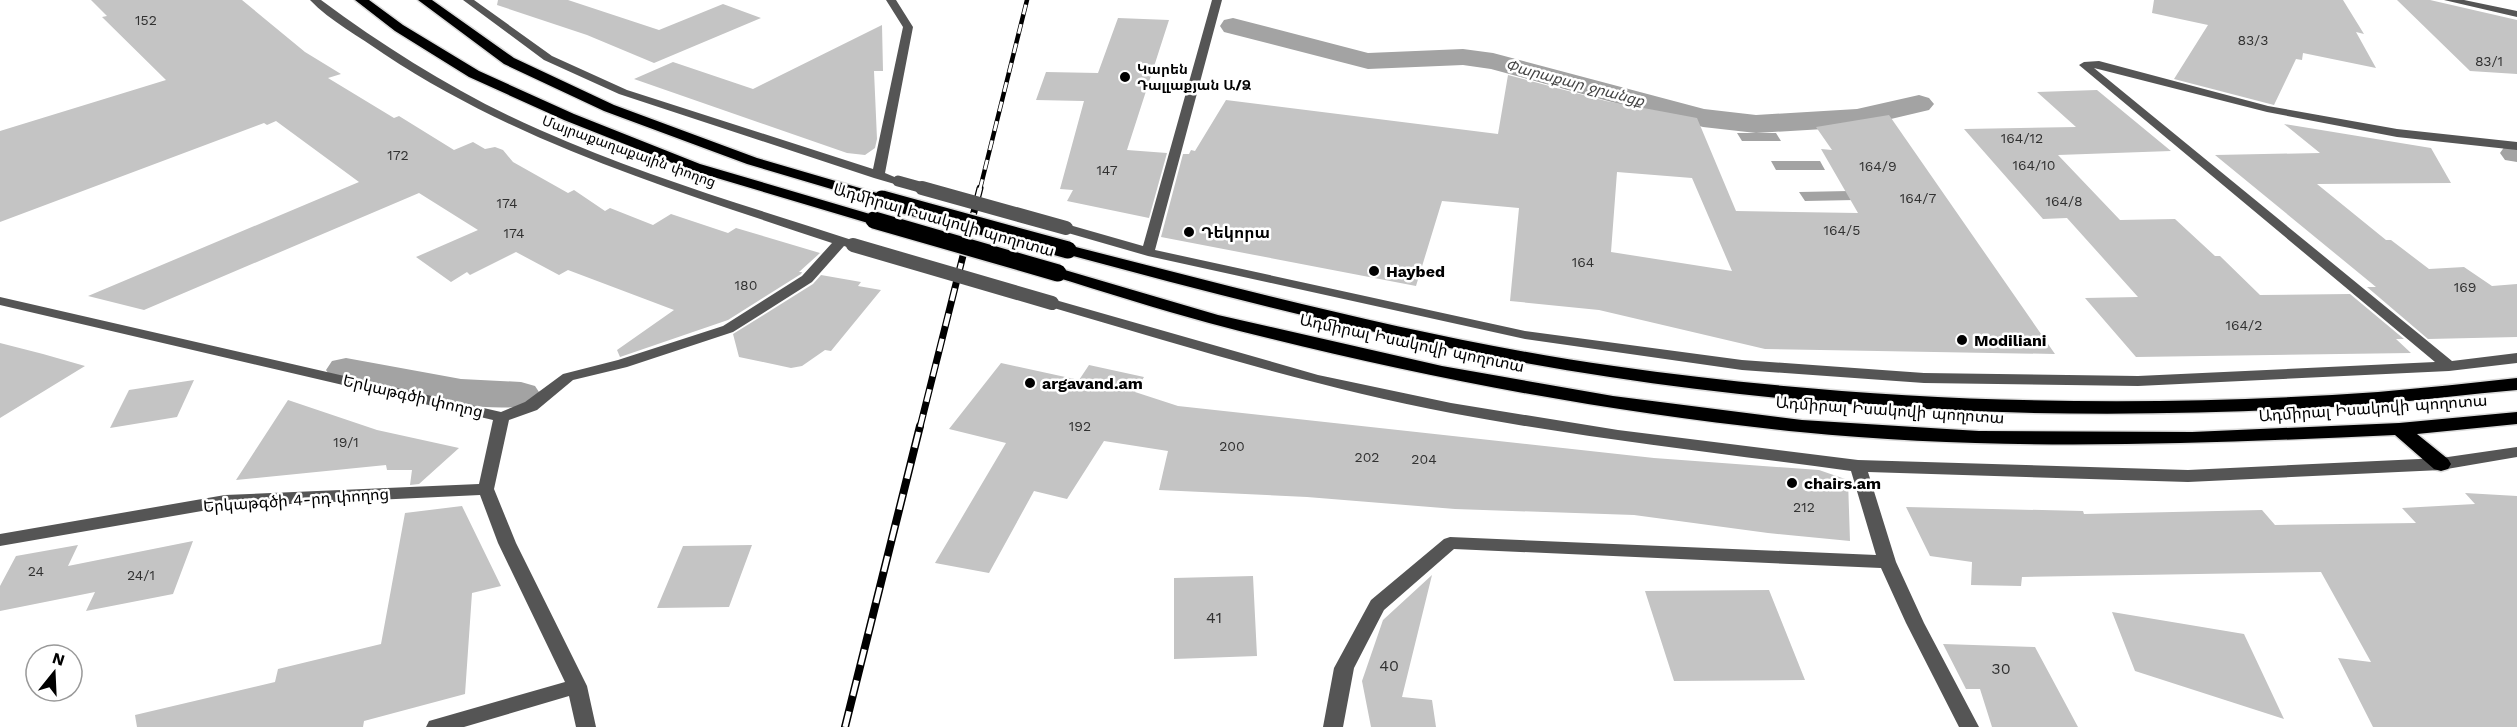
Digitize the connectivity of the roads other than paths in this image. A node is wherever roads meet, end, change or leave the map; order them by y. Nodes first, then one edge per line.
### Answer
1 (315, 0) edge
2 (361, 0) edge
3 (424, 0) edge
4 (468, 0) edge
5 (891, 0) edge
6 (1217, 0) edge
7 (2449, 0) edge
8 (2517, 14) edge
9 (2517, 146) edge
10 (878, 175) junction
11 (847, 243) junction
12 (1148, 252) junction
13 (0, 301) edge
14 (2517, 358) edge
15 (2449, 366) junction
16 (2517, 384) edge
17 (502, 417) junction
18 (2517, 418) edge
19 (2399, 429) junction
20 (2517, 452) edge
21 (2441, 464) junction
22 (1858, 466) junction
23 (486, 489) junction
24 (0, 540) edge
25 (1887, 562) junction
26 (577, 686) junction
27 (436, 727) edge
28 (586, 727) edge
29 (1333, 727) edge
30 (1969, 727) edge

1 - 11 street, Մայրաքաղաքային փողոց
2 - 19 highway, Ադմիրալ Իսակովի պողոտա, bridge
3 - 16 highway, Ադմիրալ Իսակովի պողոտա, bridge
4 - 10 street
5 - 10 street
6 - 12 street
7 - 8 street
9 - 15 street
10 - 12 street, bridge
11 - 17 street
11 - 22 street, Մայրաքաղաքային փողոց, bridge
12 - 15 street
13 - 17 street, Երկաթգծի փողոց
14 - 15 street
17 - 23 street, Երկաթգծի փողոց
18 - 19 highway, Ադմիրալ Իսակովի պողոտա
19 - 21 highway
20 - 21 street, Մայրաքաղաքային փողոց
21 - 22 street, Մայրաքաղաքային փողոց
22 - 25 street
23 - 24 street, Երկաթգծի 4-րդ փողոց
23 - 26 street
25 - 29 street
25 - 30 street
26 - 27 street
26 - 28 street

